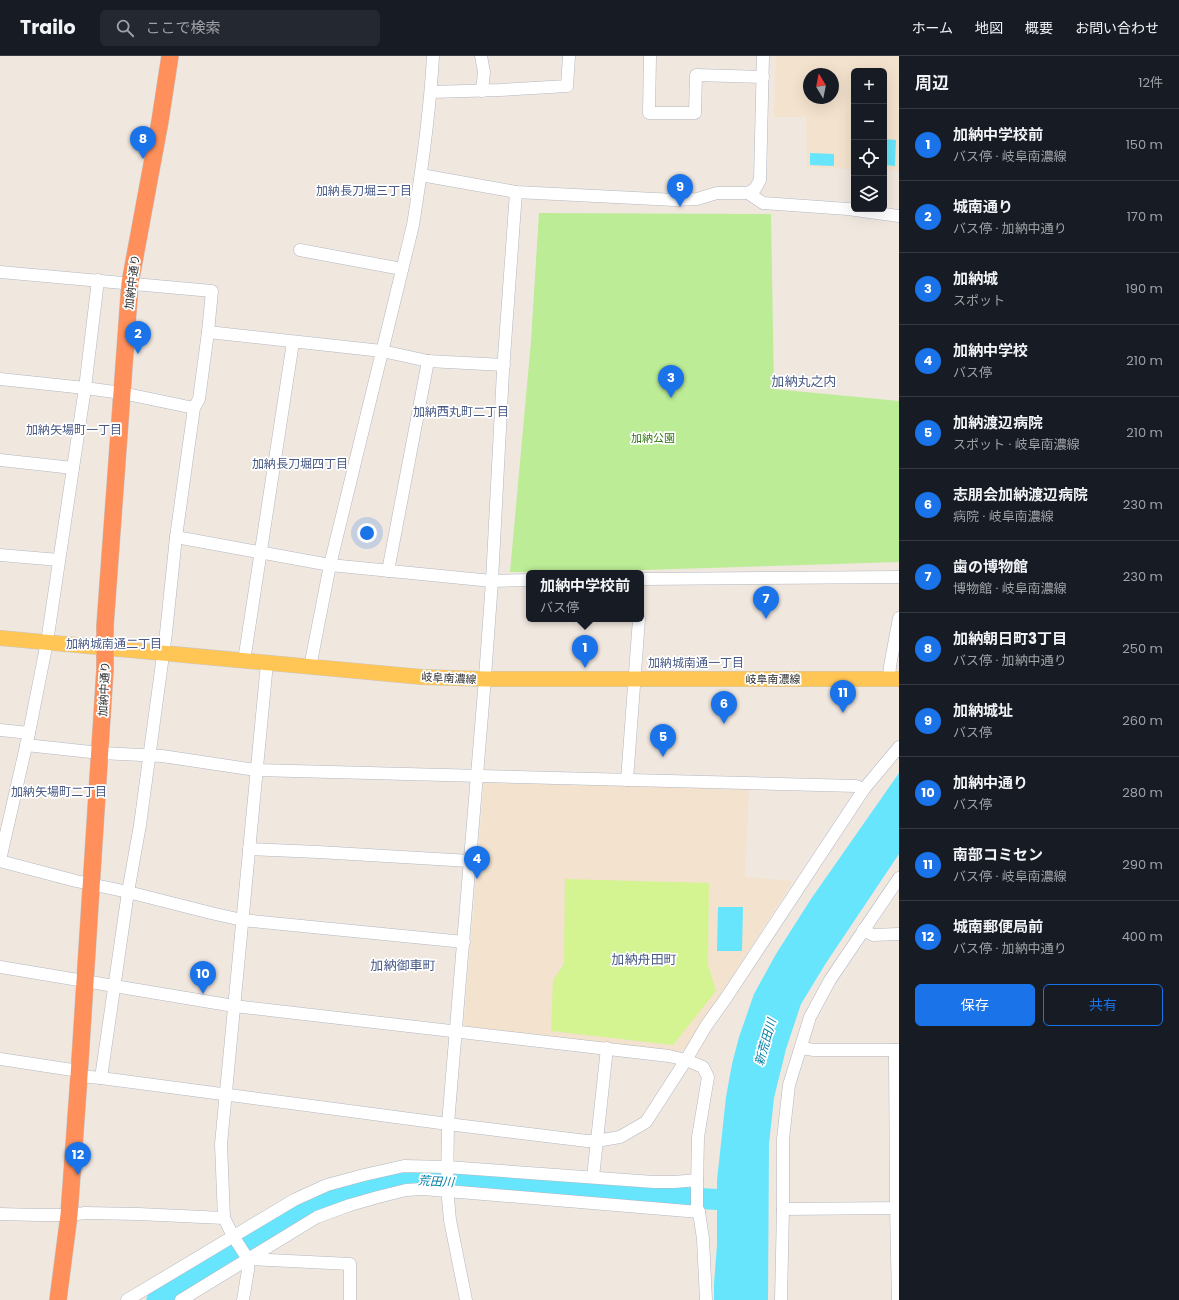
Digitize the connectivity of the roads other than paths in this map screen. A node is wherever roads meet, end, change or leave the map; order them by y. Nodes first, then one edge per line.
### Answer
1 (170, 56) edge
2 (433, 56) edge
3 (481, 56) edge
4 (569, 56) edge
5 (650, 56) edge
6 (763, 56) edge
7 (763, 77) junction
8 (482, 91) junction
9 (431, 92) junction
10 (421, 175) junction
11 (516, 192) junction
12 (748, 193) junction
13 (899, 216) edge
14 (300, 250) dead end
15 (402, 269) junction
16 (0, 272) edge
17 (98, 280) junction
18 (130, 283) junction
19 (208, 332) junction
20 (293, 342) junction
21 (382, 350) junction
22 (428, 361) junction
23 (504, 365) junction
24 (0, 379) edge
25 (85, 388) junction
26 (122, 393) junction
27 (194, 408) junction
28 (0, 460) edge
29 (73, 468) junction
30 (176, 537) junction
31 (261, 552) junction
32 (0, 555) edge
33 (59, 560) junction
34 (330, 565) junction
35 (388, 570) junction
36 (899, 577) edge
37 (526, 580) edge
38 (492, 581) junction
39 (644, 583) edge
40 (899, 618) edge
41 (639, 622) edge
42 (0, 638) edge
43 (47, 642) junction
44 (105, 647) junction
45 (163, 653) junction
46 (244, 661) junction
47 (266, 663) junction
48 (310, 667) junction
49 (485, 679) junction
50 (894, 679) edge
51 (634, 680) junction
52 (0, 730) edge
53 (28, 739) junction
54 (899, 748) edge
55 (100, 753) junction
56 (149, 755) junction
57 (256, 770) junction
58 (478, 776) junction
59 (627, 780) junction
60 (864, 789) junction
61 (249, 849) junction
62 (0, 858) edge
63 (470, 860) junction
64 (899, 878) edge
65 (92, 884) junction
66 (128, 892) junction
67 (242, 920) junction
68 (863, 930) junction
69 (899, 934) edge
70 (464, 942) junction
71 (0, 967) edge
72 (85, 981) junction
73 (115, 987) junction
74 (234, 1006) junction
75 (455, 1031) junction
76 (608, 1048) junction
77 (800, 1048) junction
78 (897, 1050) edge
79 (0, 1059) edge
80 (686, 1060) junction
81 (79, 1074) junction
82 (101, 1078) junction
83 (225, 1095) junction
84 (448, 1124) junction
85 (596, 1141) junction
86 (447, 1170) junction
87 (593, 1177) junction
88 (697, 1180) junction
89 (448, 1189) junction
90 (898, 1208) edge
91 (783, 1209) junction
92 (699, 1212) junction
93 (0, 1214) edge
94 (69, 1215) junction
95 (224, 1218) junction
96 (234, 1238) junction
97 (247, 1258) junction
98 (58, 1300) edge
99 (127, 1300) edge
100 (181, 1300) edge
101 (243, 1300) edge
102 (350, 1300) edge
103 (466, 1300) edge
104 (706, 1300) edge
105 (782, 1300) edge
106 (898, 1300) edge

1 - 18 highway, 加納中通り
2 - 9 street
3 - 8 street
4 - 8 street
5 - 7 street
6 - 7 street
7 - 12 street
8 - 9 street
9 - 10 street
10 - 11 street
10 - 15 street
11 - 12 street
11 - 23 street
12 - 13 street
14 - 15 street
15 - 21 street
16 - 17 street
17 - 18 street
17 - 25 street
18 - 19 street
18 - 26 highway, 加納中通り
19 - 20 street
19 - 27 street
20 - 21 street
20 - 31 street
21 - 22 street
21 - 34 street
22 - 23 street
22 - 35 street
23 - 38 street
24 - 25 street
25 - 26 street
25 - 29 street
26 - 27 street
26 - 44 highway, 加納中通り
27 - 30 street
28 - 29 street
29 - 33 street
30 - 31 street
30 - 45 street
31 - 34 street
31 - 46 street
32 - 33 street
33 - 43 street
34 - 35 street
34 - 48 street
35 - 38 street
36 - 39 street
37 - 38 street
38 - 49 street
40 - 50 street
41 - 51 street
42 - 43 main road, 岐阜南濃線
43 - 44 main road, 岐阜南濃線
43 - 53 street
44 - 45 main road, 岐阜南濃線
44 - 55 highway, 加納中通り
45 - 46 main road, 岐阜南濃線
45 - 56 street
46 - 47 main road, 岐阜南濃線
47 - 48 main road, 岐阜南濃線
47 - 57 street
48 - 49 main road, 岐阜南濃線
49 - 51 main road, 岐阜南濃線
49 - 58 street
50 - 51 main road, 岐阜南濃線
51 - 59 street
52 - 53 street
53 - 55 street
53 - 62 street
54 - 60 street
55 - 56 street
55 - 65 highway, 加納中通り
56 - 57 street
56 - 66 street
57 - 58 street
57 - 61 street
58 - 59 street
58 - 63 street
59 - 60 street
60 - 80 street
61 - 63 street
61 - 67 street
62 - 65 street
63 - 70 street
64 - 68 street
65 - 66 street
65 - 72 highway, 加納中通り
66 - 67 street
66 - 73 street
67 - 70 street
67 - 74 street
68 - 69 street
68 - 77 street
70 - 75 street
71 - 72 street
72 - 73 street
72 - 81 highway, 加納中通り
73 - 74 street
73 - 82 street
74 - 75 street
74 - 83 street
75 - 76 street
75 - 84 street
76 - 80 street
76 - 85 street
77 - 78 street
77 - 91 street
78 - 90 street
79 - 81 street
80 - 85 street
80 - 88 street
81 - 82 street
81 - 94 highway, 加納中通り
82 - 83 street
83 - 84 street
83 - 95 street
84 - 85 street
84 - 86 street
85 - 87 street
86 - 87 street
86 - 89 street
86 - 96 street
87 - 88 street
88 - 92 street
89 - 92 street
89 - 97 street
89 - 103 street
90 - 91 street
90 - 106 street
91 - 105 street
92 - 104 street
93 - 94 street
94 - 95 street
94 - 98 highway, 加納中通り
95 - 96 street
96 - 97 street
96 - 99 street
97 - 100 street
97 - 101 street
97 - 102 street

